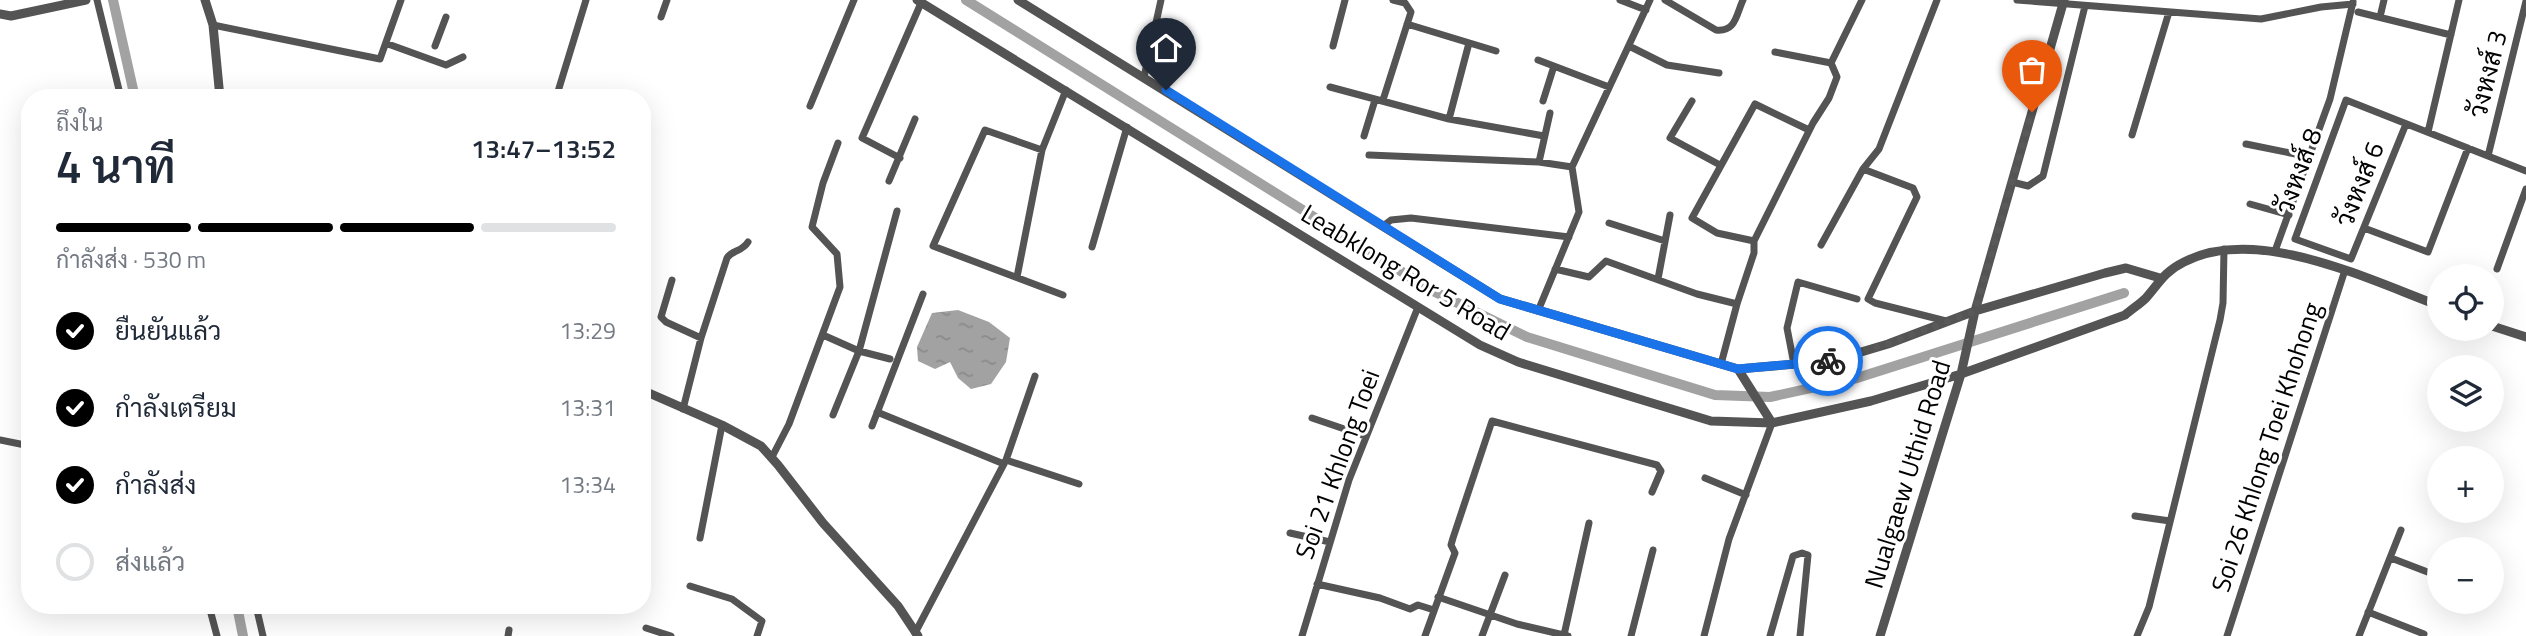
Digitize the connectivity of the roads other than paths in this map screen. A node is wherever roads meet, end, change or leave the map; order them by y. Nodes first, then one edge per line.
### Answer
1 (86, 0) edge
2 (97, 0) edge
3 (205, 0) edge
4 (401, 0) edge
5 (586, 0) edge
6 (667, 0) edge
7 (855, 0) edge
8 (1019, 0) edge
9 (1161, 0) edge
10 (1345, 0) edge
11 (1393, 0) edge
12 (1620, 0) edge
13 (1650, 0) edge
14 (1665, 0) edge
15 (1743, 0) edge
16 (1862, 0) edge
17 (1937, 0) edge
18 (2017, 0) edge
19 (2384, 0) edge
20 (2459, 0) edge
21 (919, 1) edge
22 (2526, 1) edge
23 (2063, 2) edge
24 (2353, 2) edge
25 (2085, 6) junction
26 (1646, 10) junction
27 (2169, 12) junction
28 (2358, 12) dead end
29 (0, 14) edge
30 (446, 17) dead end
31 (661, 17) dead end
32 (2380, 17) junction
33 (1407, 24) junction
34 (213, 25) junction
35 (2451, 35) junction
36 (1469, 43) junction
37 (388, 44) junction
38 (1333, 46) dead end
39 (1629, 46) junction
40 (1496, 51) dead end
41 (1775, 52) dead end
42 (432, 53) junction
43 (463, 57) dead end
44 (1538, 61) dead end
45 (1831, 63) junction
46 (1554, 66) junction
47 (1719, 73) dead end
48 (1144, 77) junction
49 (1330, 86) dead end
50 (1609, 87) junction
51 (119, 89) edge
52 (219, 89) edge
53 (559, 89) edge
54 (1066, 90) junction
55 (1379, 100) junction
56 (1543, 101) dead end
57 (1692, 101) dead end
58 (810, 106) dead end
59 (1550, 113) dead end
60 (915, 119) dead end
61 (1448, 119) junction
62 (2406, 124) junction
63 (1127, 127) junction
64 (1809, 131) junction
65 (2428, 132) junction
66 (2132, 135) dead end
67 (1364, 136) dead end
68 (1544, 136) junction
69 (838, 143) dead end
70 (2246, 144) dead end
71 (2468, 148) junction
72 (1042, 150) junction
73 (1369, 155) dead end
74 (2488, 156) junction
75 (2310, 157) junction
76 (900, 158) junction
77 (1539, 162) junction
78 (1720, 165) junction
79 (1572, 167) junction
80 (1863, 169) junction
81 (2526, 171) edge
82 (889, 181) dead end
83 (2012, 181) junction
84 (2526, 189) edge
85 (2250, 204) dead end
86 (897, 211) dead end
87 (1670, 215) dead end
88 (2289, 215) junction
89 (1609, 223) dead end
90 (1383, 226) junction
91 (2364, 228) junction
92 (1569, 237) junction
93 (1665, 241) junction
94 (748, 242) dead end
95 (1754, 242) junction
96 (1821, 245) dead end
97 (1092, 247) dead end
98 (2224, 249) junction
99 (2275, 251) junction
100 (2351, 259) joint
101 (2499, 264) edge
102 (1555, 269) junction
103 (2345, 270) junction
104 (1017, 277) junction
105 (2160, 278) junction
106 (1658, 279) junction
107 (672, 280) dead end
108 (923, 294) dead end
109 (1063, 295) dead end
110 (1857, 299) dead end
111 (2427, 301) edge
112 (1737, 304) junction
113 (1418, 307) junction
114 (1538, 311) junction
115 (1975, 311) junction
116 (1946, 321) junction
117 (2504, 330) edge
118 (823, 335) junction
119 (2526, 337) edge
120 (701, 338) junction
121 (859, 351) junction
122 (890, 359) dead end
123 (1721, 364) junction
124 (1794, 364) junction
125 (1738, 369) junction
126 (1961, 374) junction
127 (1035, 376) dead end
128 (651, 394) edge
129 (683, 409) junction
130 (877, 412) junction
131 (833, 415) dead end
132 (1312, 418) dead end
133 (1772, 423) junction
134 (722, 425) junction
135 (872, 426) dead end
136 (1365, 436) junction
137 (0, 440) edge
138 (21, 444) edge
139 (772, 457) junction
140 (1005, 462) junction
141 (1705, 478) dead end
142 (1079, 484) dead end
143 (1652, 492) dead end
144 (1746, 495) junction
145 (2135, 516) dead end
146 (2170, 521) junction
147 (1589, 523) dead end
148 (2401, 530) dead end
149 (1290, 533) dead end
150 (700, 538) dead end
151 (1330, 542) junction
152 (1653, 550) dead end
153 (2391, 558) junction
154 (2427, 572) edge
155 (1505, 575) dead end
156 (1317, 583) junction
157 (690, 586) dead end
158 (1438, 597) junction
159 (1434, 610) junction
160 (2368, 612) junction
161 (211, 614) edge
162 (258, 614) edge
163 (1490, 615) junction
164 (646, 628) dead end
165 (917, 634) edge
166 (2424, 634) edge
167 (217, 636) edge
168 (263, 636) edge
169 (671, 636) edge
170 (757, 636) edge
171 (1302, 636) edge
172 (1425, 636) edge
173 (1482, 636) edge
174 (1566, 636) edge
175 (1631, 636) edge
176 (1705, 636) edge
177 (1770, 636) edge
178 (1800, 636) edge
179 (1880, 636) edge
180 (2137, 636) edge
181 (2227, 636) edge
182 (2359, 636) edge

1 - 29 street
2 - 51 street
3 - 34 street
4 - 37 street
5 - 53 street
6 - 31 street
7 - 58 street
8 - 48 street, Leabklong Ror 5 Road
9 - 48 street
10 - 38 street
11 - 33 street
12 - 26 street
13 - 26 street
14 - 15 street
16 - 45 street
17 - 80 street
18 - 23 street
19 - 32 street
20 - 35 street
21 - 54 street, Leabklong Ror 5 Road
21 - 76 street
22 - 74 street, วังหงส์ 3
23 - 25 street
23 - 83 street, Nualgaew Uthid Road
24 - 27 street
24 - 75 street
25 - 27 street
25 - 83 street
26 - 39 street
27 - 66 street
28 - 32 street
30 - 42 street
32 - 35 street
33 - 36 street
33 - 55 street
34 - 37 street
34 - 52 street
35 - 65 street
36 - 40 street
36 - 61 street
37 - 42 street
39 - 47 street
39 - 50 street
41 - 45 street
42 - 43 street
44 - 46 street
45 - 64 street
46 - 50 street
46 - 56 street
48 - 90 street, Leabklong Ror 5 Road
49 - 55 street
50 - 79 street
54 - 63 street, Leabklong Ror 5 Road
54 - 72 street
55 - 61 street
55 - 67 street
57 - 78 street
59 - 68 street
60 - 76 street
61 - 68 street
62 - 65 street
62 - 91 street, วังหงส์ 6
62 - 100 street, วังหงส์ 8
63 - 97 street
63 - 113 street, Leabklong Ror 5 Road
64 - 78 street
64 - 95 street
65 - 71 street
68 - 77 street
69 - 118 street
70 - 75 street
71 - 74 street
71 - 91 street
72 - 104 street
72 - 104 street
73 - 77 street
74 - 81 street
75 - 88 street
76 - 82 street
77 - 79 street
78 - 95 street
79 - 92 street
80 - 96 street
80 - 116 street
83 - 115 street, Nualgaew Uthid Road
84 - 101 street
85 - 88 street
86 - 121 street
87 - 93 street
88 - 99 street
89 - 93 street
90 - 92 street
90 - 114 street, Leabklong Ror 5 Road
91 - 100 street, วังหงส์ 6
92 - 102 street
93 - 106 street
94 - 120 street
95 - 112 street
98 - 99 street, Leabklong Ror 5 Road
98 - 105 street, Leabklong Ror 5 Road
98 - 146 street
99 - 103 street, Leabklong Ror 5 Road
102 - 106 street
102 - 114 street
103 - 111 street, Leabklong Ror 5 Road
103 - 181 street, Soi 26 Khlong Toei Khohong
104 - 109 street
105 - 115 street, Leabklong Ror 5 Road
105 - 126 street, Leabklong Ror 5 Road
106 - 112 street
107 - 120 street
108 - 130 street
110 - 124 street
112 - 123 street
113 - 133 street, Leabklong Ror 5 Road
113 - 136 street, Soi 21 Khlong Toei
114 - 123 street, Leabklong Ror 5 Road
115 - 116 street, Leabklong Ror 5 Road
115 - 126 street, Nualgaew Uthid Road
116 - 124 street, Leabklong Ror 5 Road
117 - 119 street
118 - 121 street
118 - 139 street
120 - 129 street
121 - 122 street
121 - 131 street
123 - 125 street, Leabklong Ror 5 Road
124 - 125 street, Leabklong Ror 5 Road
125 - 133 street
126 - 133 street, Leabklong Ror 5 Road
126 - 179 street, Nualgaew Uthid Road
127 - 140 street
128 - 129 street
129 - 134 street
130 - 135 street
130 - 140 street
132 - 136 street
133 - 144 street
134 - 139 street
134 - 150 street
136 - 151 street, Soi 21 Khlong Toei
137 - 138 street
139 - 165 street
140 - 142 street
140 - 165 street
141 - 144 street
143 - 158 street
144 - 176 street
145 - 146 street
146 - 180 street
147 - 174 street
148 - 153 street
149 - 151 street
151 - 156 street, Soi 21 Khlong Toei
152 - 175 street
153 - 154 street
153 - 160 street
155 - 163 street
156 - 159 street
156 - 171 street, Soi 21 Khlong Toei
157 - 170 street
158 - 159 street
158 - 163 street
159 - 172 street
160 - 166 street
160 - 182 street
161 - 167 street
162 - 168 street
163 - 173 street
163 - 174 street
164 - 169 street
177 - 178 street

